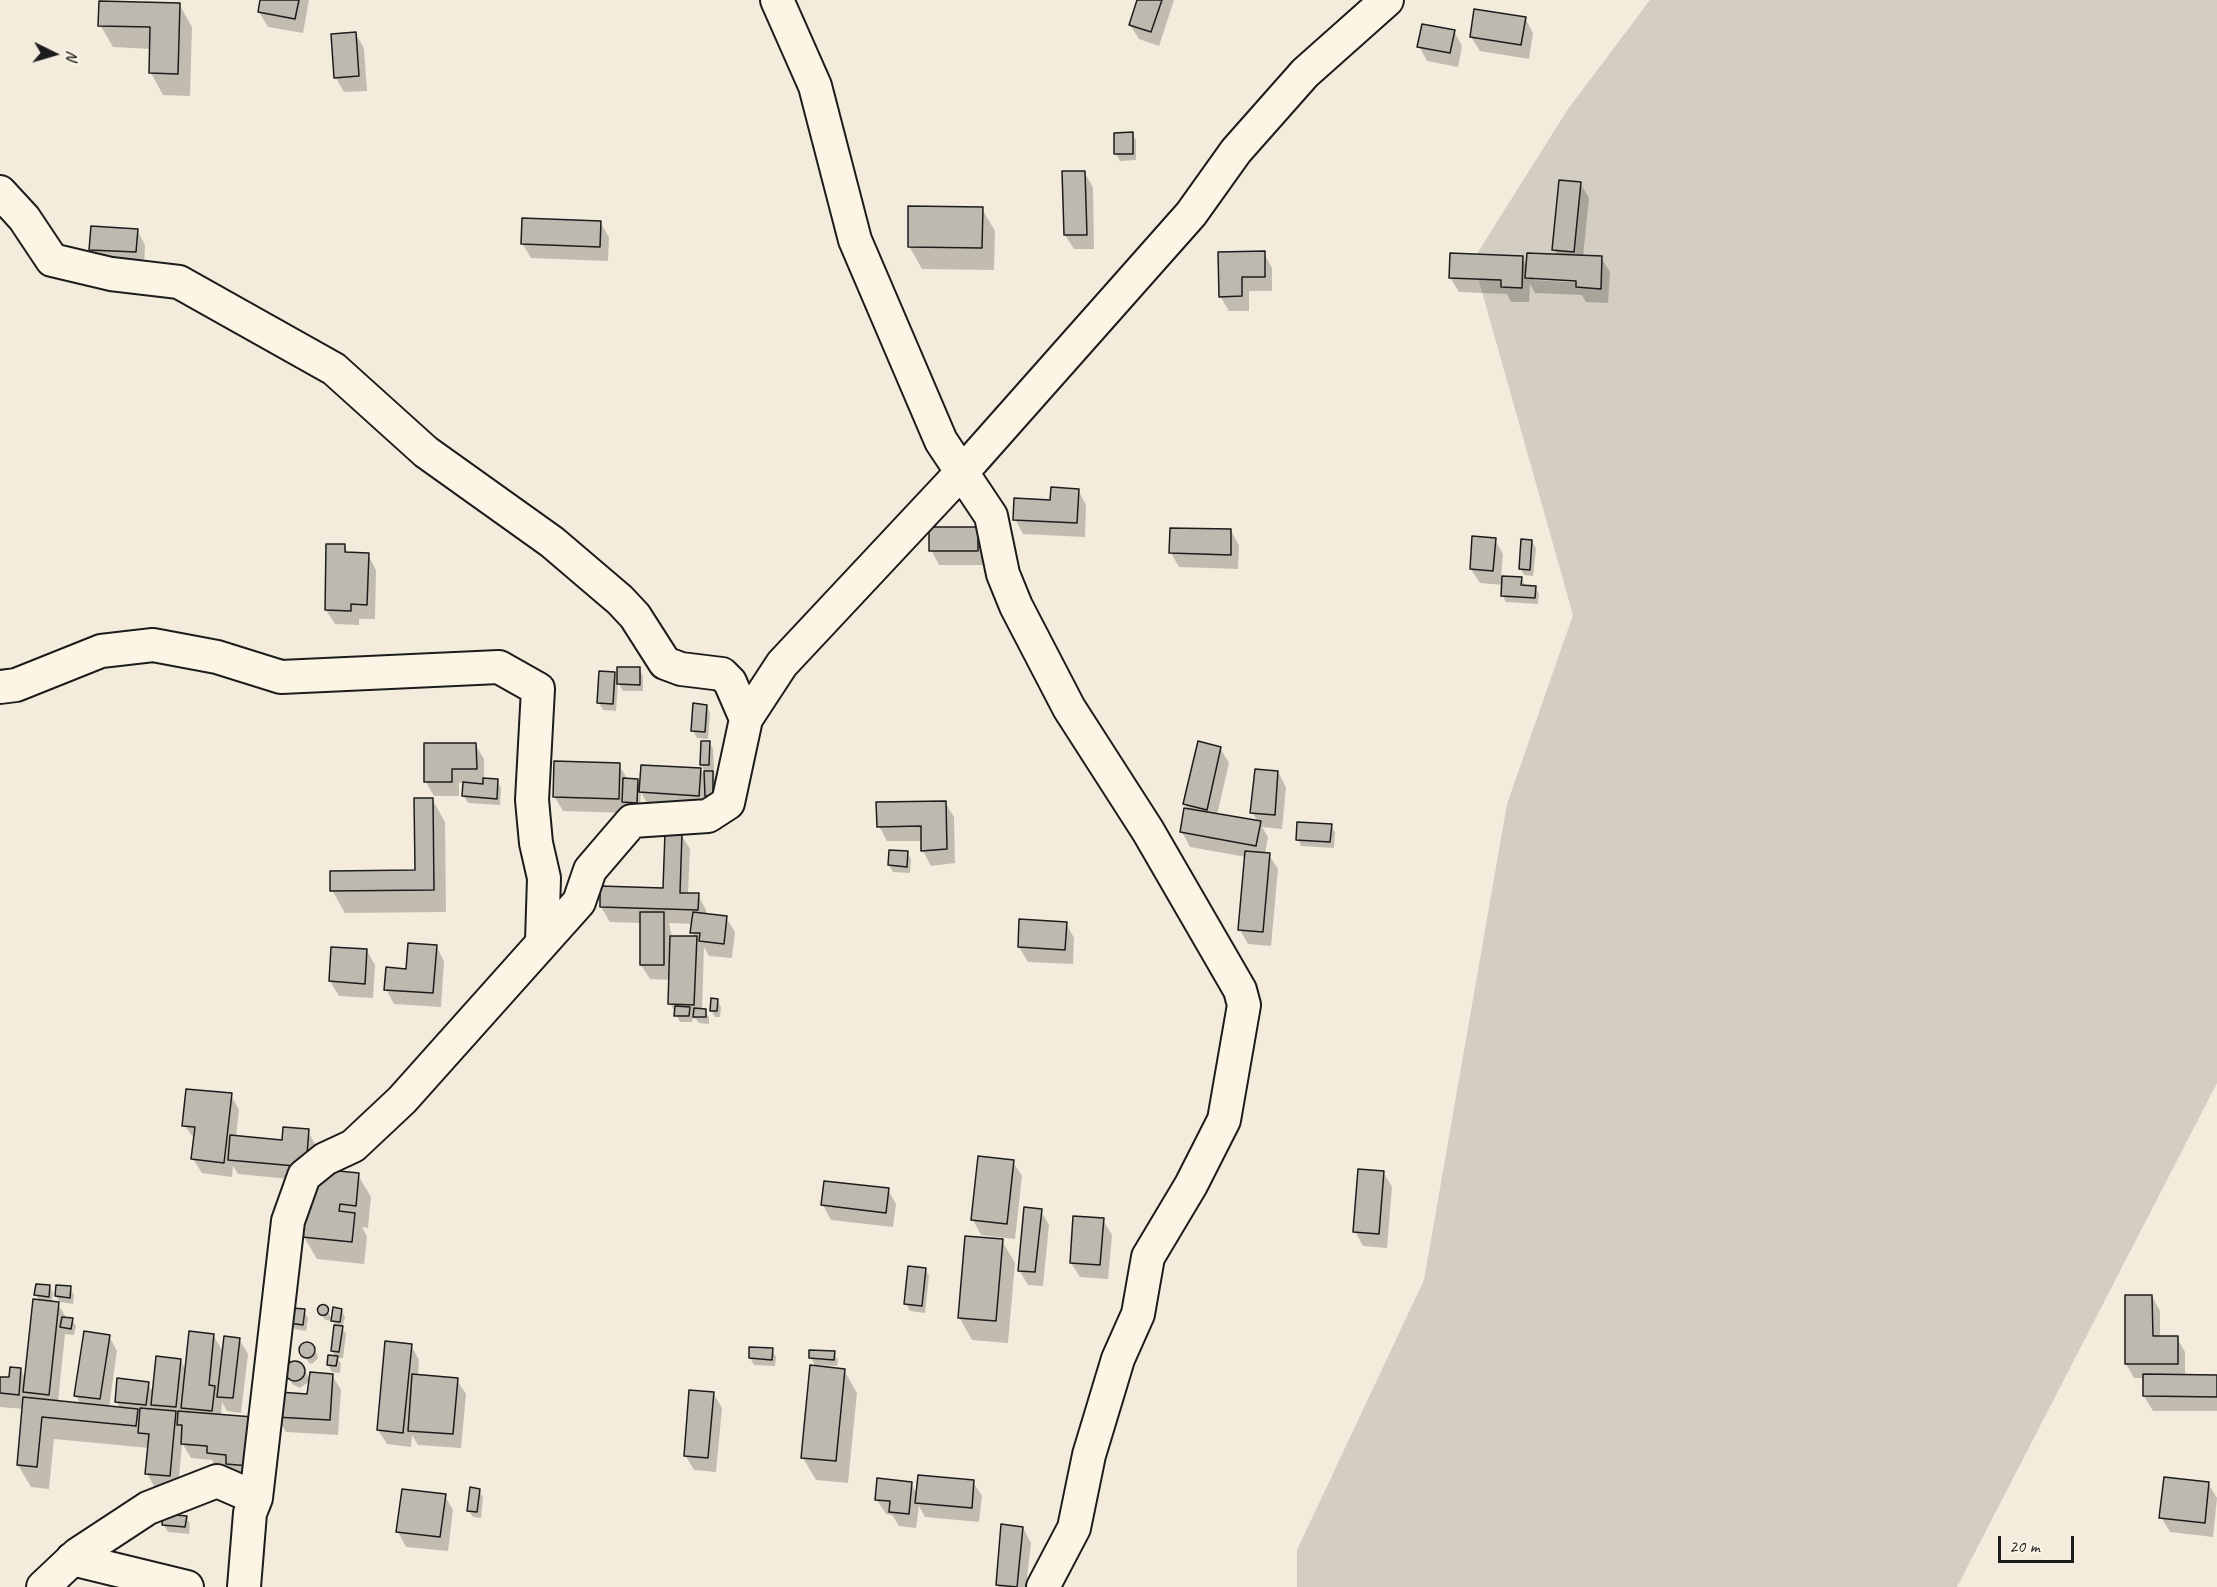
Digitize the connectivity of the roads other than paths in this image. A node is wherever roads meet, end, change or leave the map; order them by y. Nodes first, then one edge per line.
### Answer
1 (777, 0) edge
2 (1386, 0) edge
3 (0, 192) edge
4 (941, 441) junction
5 (963, 471) junction
6 (931, 505) junction
7 (0, 687) edge
8 (746, 719) junction
9 (542, 941) junction
10 (256, 1498) junction
11 (72, 1558) junction
12 (43, 1587) edge
13 (187, 1587) edge
14 (244, 1587) edge
15 (1043, 1587) edge

1 - 4 street
2 - 5 street
3 - 8 street
4 - 5 street
4 - 6 street
5 - 6 street
5 - 15 street
6 - 8 street
7 - 9 street
8 - 9 street
9 - 10 street
10 - 11 street
10 - 14 street
11 - 12 street
11 - 13 street

